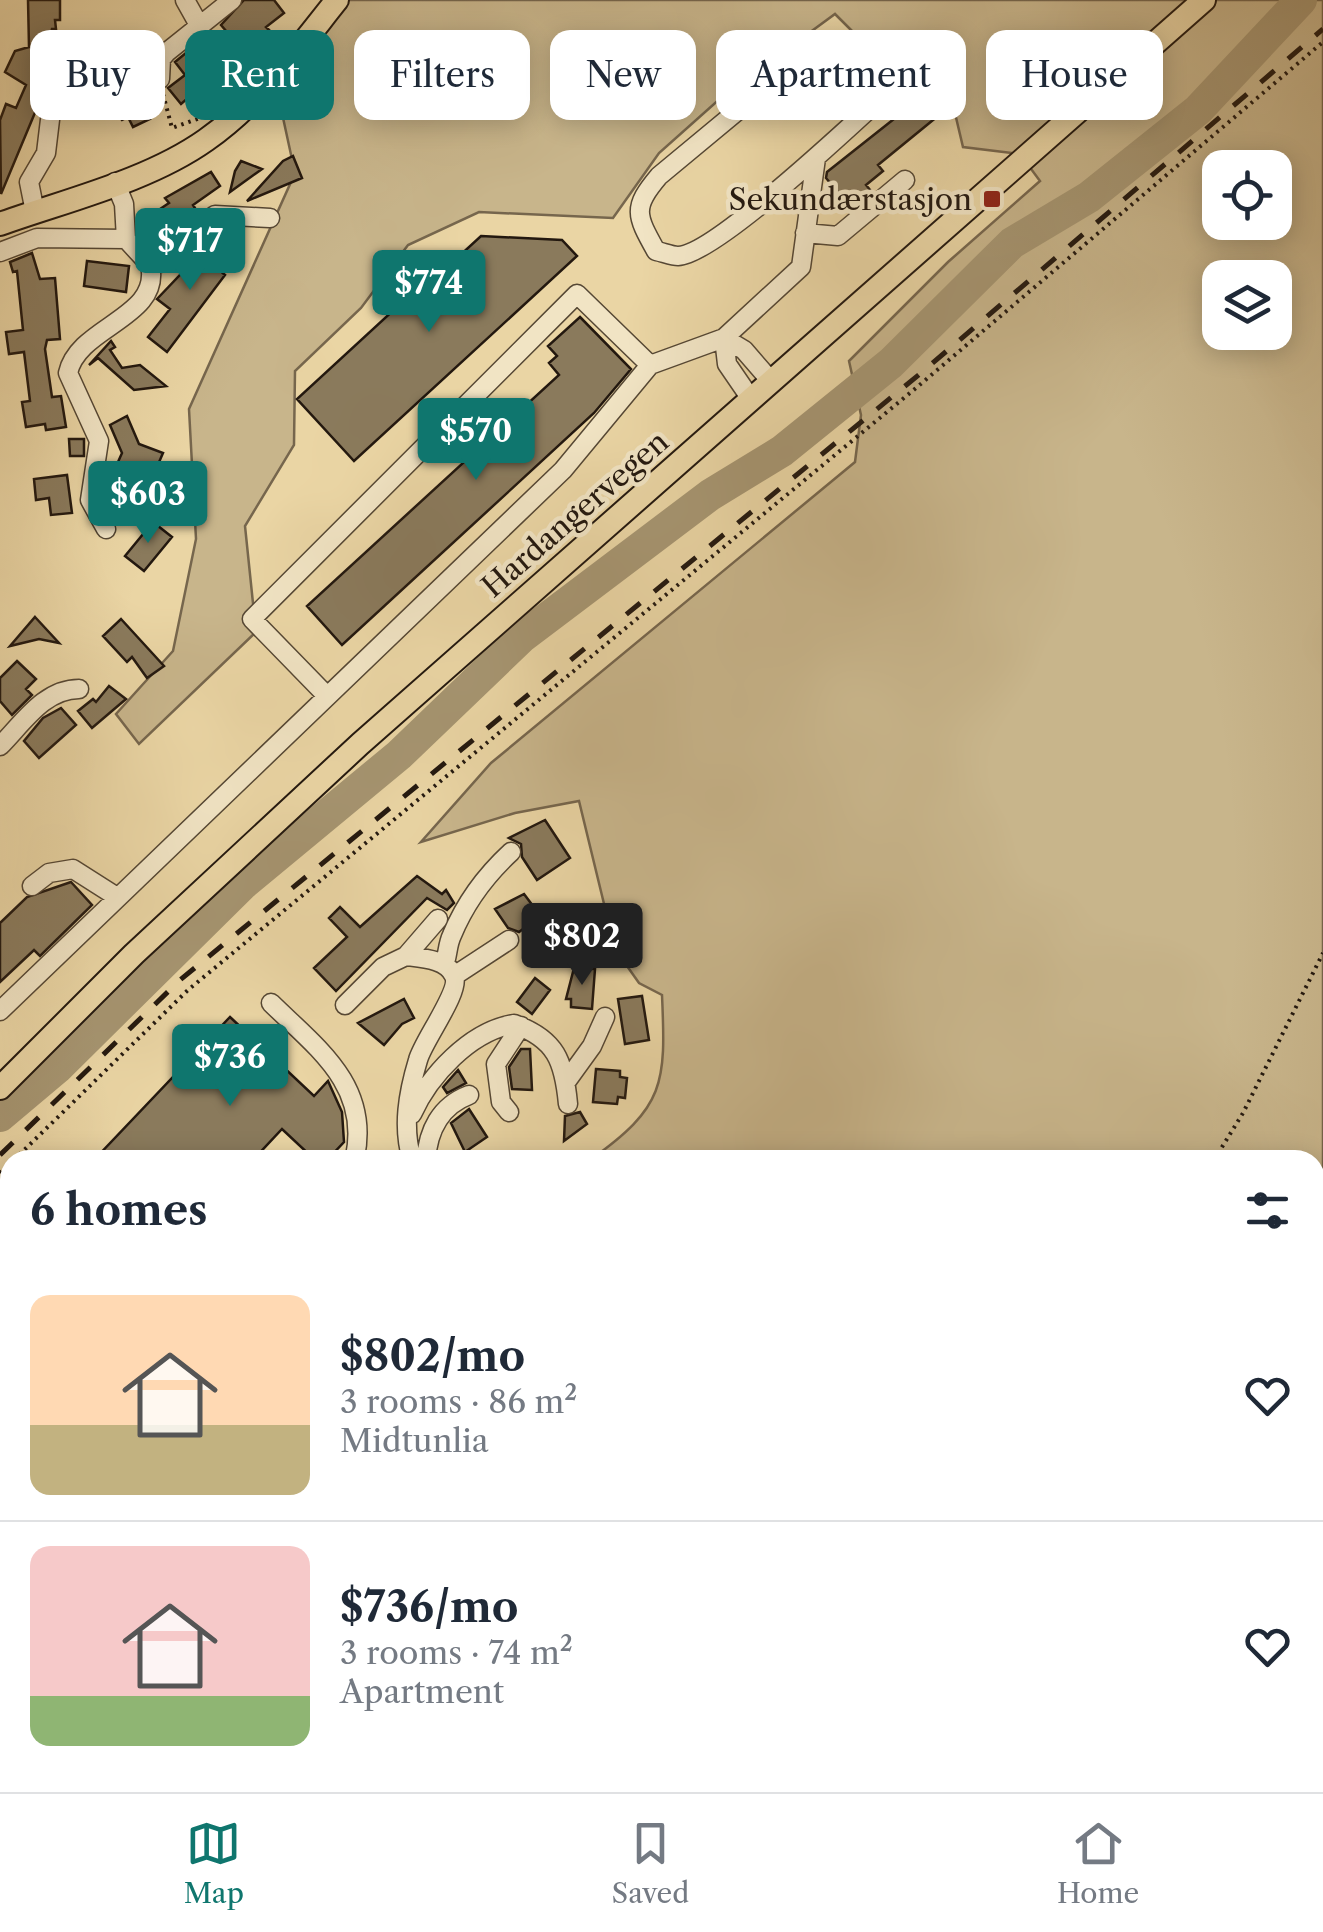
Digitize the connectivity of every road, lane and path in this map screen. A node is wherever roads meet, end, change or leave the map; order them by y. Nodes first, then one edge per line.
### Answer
1 (185, 0) edge
2 (232, 0) edge
3 (337, 0) edge
4 (1204, 0) edge
5 (199, 25) junction
6 (1323, 42) edge
7 (165, 55) edge
8 (165, 99) edge
9 (50, 120) edge
10 (172, 138) dead end
11 (816, 158) junction
12 (905, 180) dead end
13 (115, 182) junction
14 (35, 212) junction
15 (270, 218) dead end
16 (0, 224) edge
17 (805, 233) junction
18 (126, 239) junction
19 (0, 252) edge
20 (150, 266) junction
21 (724, 338) junction
22 (650, 365) junction
23 (770, 380) junction
24 (751, 399) junction
25 (106, 529) dead end
26 (79, 688) dead end
27 (326, 696) junction
28 (0, 746) edge
29 (510, 852) dead end
30 (32, 886) dead end
31 (117, 898) junction
32 (438, 919) dead end
33 (509, 940) dead end
34 (1323, 953) edge
35 (406, 956) junction
36 (450, 971) junction
37 (271, 1004) dead end
38 (345, 1004) dead end
39 (0, 1011) edge
40 (605, 1017) dead end
41 (520, 1026) junction
42 (566, 1082) junction
43 (0, 1088) edge
44 (469, 1095) dead end
45 (568, 1104) dead end
46 (509, 1112) dead end
47 (406, 1128) junction
48 (24, 1150) edge
49 (355, 1150) edge
50 (410, 1150) edge
51 (428, 1150) edge
52 (1220, 1150) edge

1 - 5 street
2 - 5 street
3 - 13 main road
4 - 23 main road, Hardangervegen
5 - 7 street
6 - 48 path
8 - 10 path
9 - 14 street
11 - 11 street
11 - 17 street
12 - 17 street
13 - 14 main road
13 - 18 street
14 - 16 main road
15 - 20 street
17 - 21 street
18 - 19 street
18 - 20 street
20 - 25 street
21 - 22 street
21 - 23 street
21 - 24 street
22 - 27 street
22 - 27 street
23 - 24 main road, Hardangervegen
24 - 43 main road, Hardangervegen
26 - 28 street
27 - 31 street
29 - 36 street
30 - 31 street
31 - 39 street
32 - 35 street
33 - 36 street
34 - 52 path
35 - 36 street
35 - 38 street
36 - 47 street
37 - 49 street
40 - 42 street
41 - 42 street
41 - 46 street
41 - 47 street
42 - 45 street
44 - 51 street
47 - 50 street

